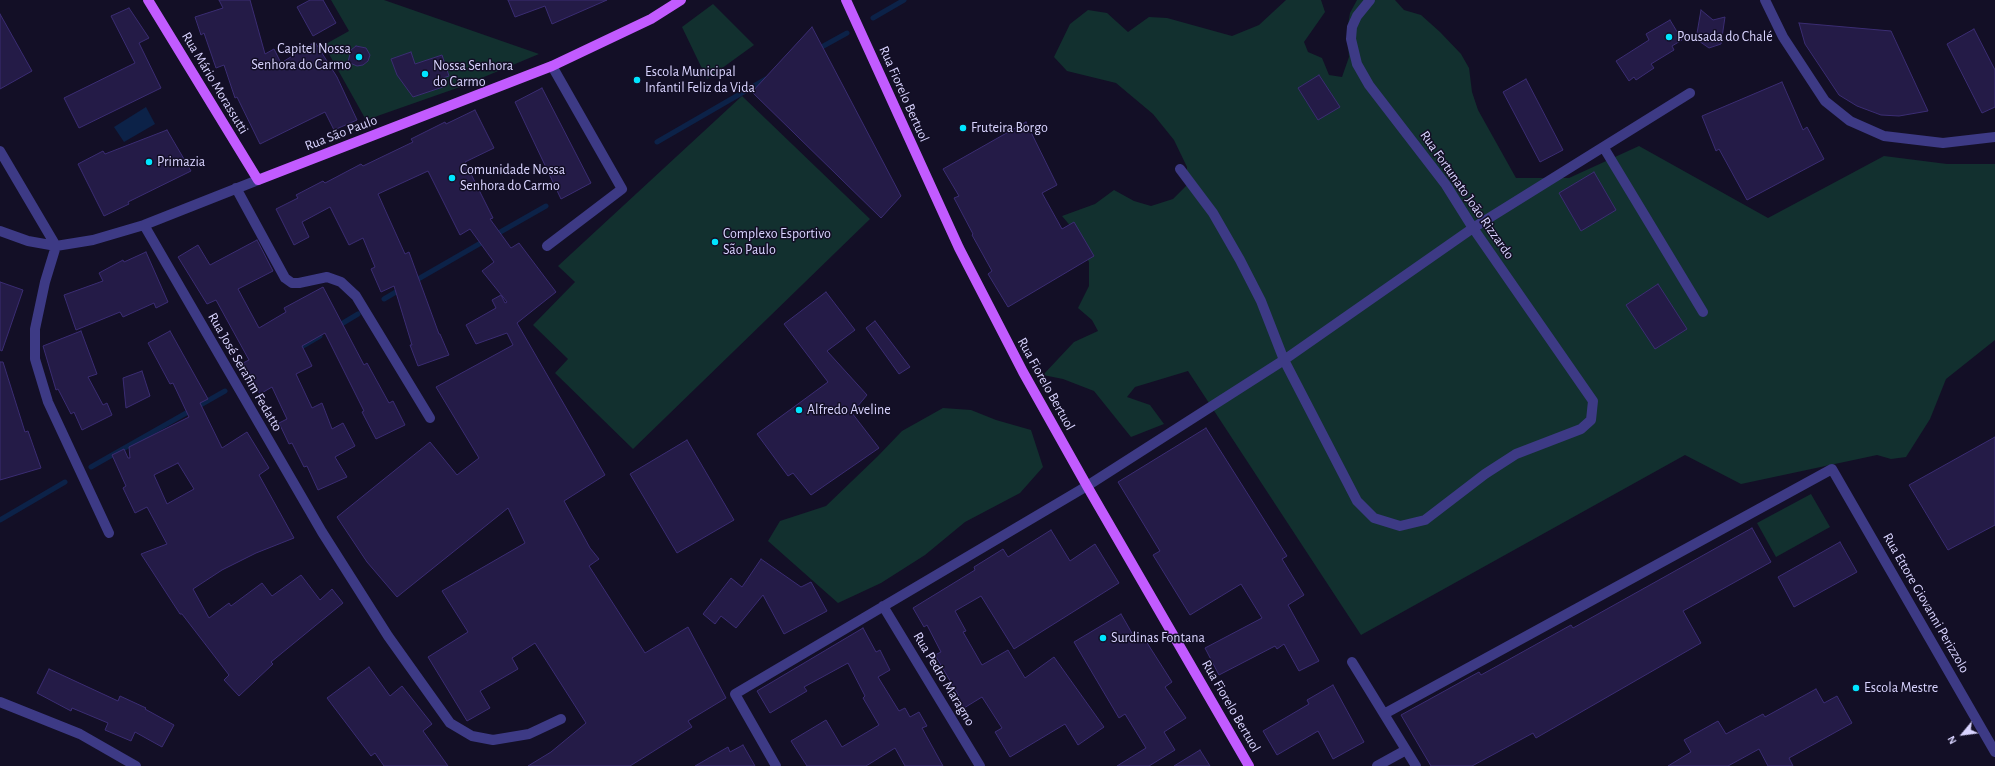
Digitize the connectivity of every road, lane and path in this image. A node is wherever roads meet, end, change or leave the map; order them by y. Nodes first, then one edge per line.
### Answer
1 (148, 0) edge
2 (681, 0) edge
3 (846, 0) edge
4 (1370, 0) edge
5 (1765, 0) edge
6 (552, 66) junction
7 (1690, 93) dead end
8 (1995, 137) edge
9 (1604, 148) junction
10 (0, 151) edge
11 (1180, 169) dead end
12 (258, 180) junction
13 (236, 188) junction
14 (144, 225) junction
15 (1473, 228) junction
16 (0, 231) edge
17 (56, 246) junction
18 (547, 246) dead end
19 (1703, 312) dead end
20 (1284, 360) junction
21 (430, 418) dead end
22 (1087, 486) junction
23 (109, 533) dead end
24 (883, 606) junction
25 (1352, 662) dead end
26 (0, 702) edge
27 (1384, 714) junction
28 (561, 719) dead end
29 (1406, 750) junction
30 (1995, 752) edge
31 (136, 766) edge
32 (776, 766) edge
33 (980, 766) edge
34 (1249, 766) edge
35 (1377, 766) edge
36 (1416, 766) edge

1 - 12 main road, Rua Mário Morassutti
2 - 6 main road, Rua São Paulo
3 - 22 main road, Rua Fiorelo Bertuol
4 - 15 street, Rua Fortunato João Rizzardo
5 - 8 street
6 - 12 main road, Rua São Paulo
6 - 18 street
7 - 9 street
9 - 15 street
9 - 19 street
10 - 17 street
11 - 20 street
12 - 13 street, Rua São Paulo
13 - 14 street, Rua São Paulo
13 - 21 street
14 - 17 street, Rua São Paulo
14 - 28 street, Rua José Serafim Fedatto
15 - 20 street
15 - 20 street, Rua Fortunato João Rizzardo
16 - 17 street, Rua São Paulo
17 - 23 street
20 - 22 street
22 - 24 street
22 - 34 main road, Rua Fiorelo Bertuol
24 - 32 street
24 - 33 street, Rua Pedro Maragno
25 - 27 street
26 - 31 street
27 - 29 street
27 - 30 street, Rua Ettore Giovanni Perizzolo
29 - 35 street
29 - 36 street

